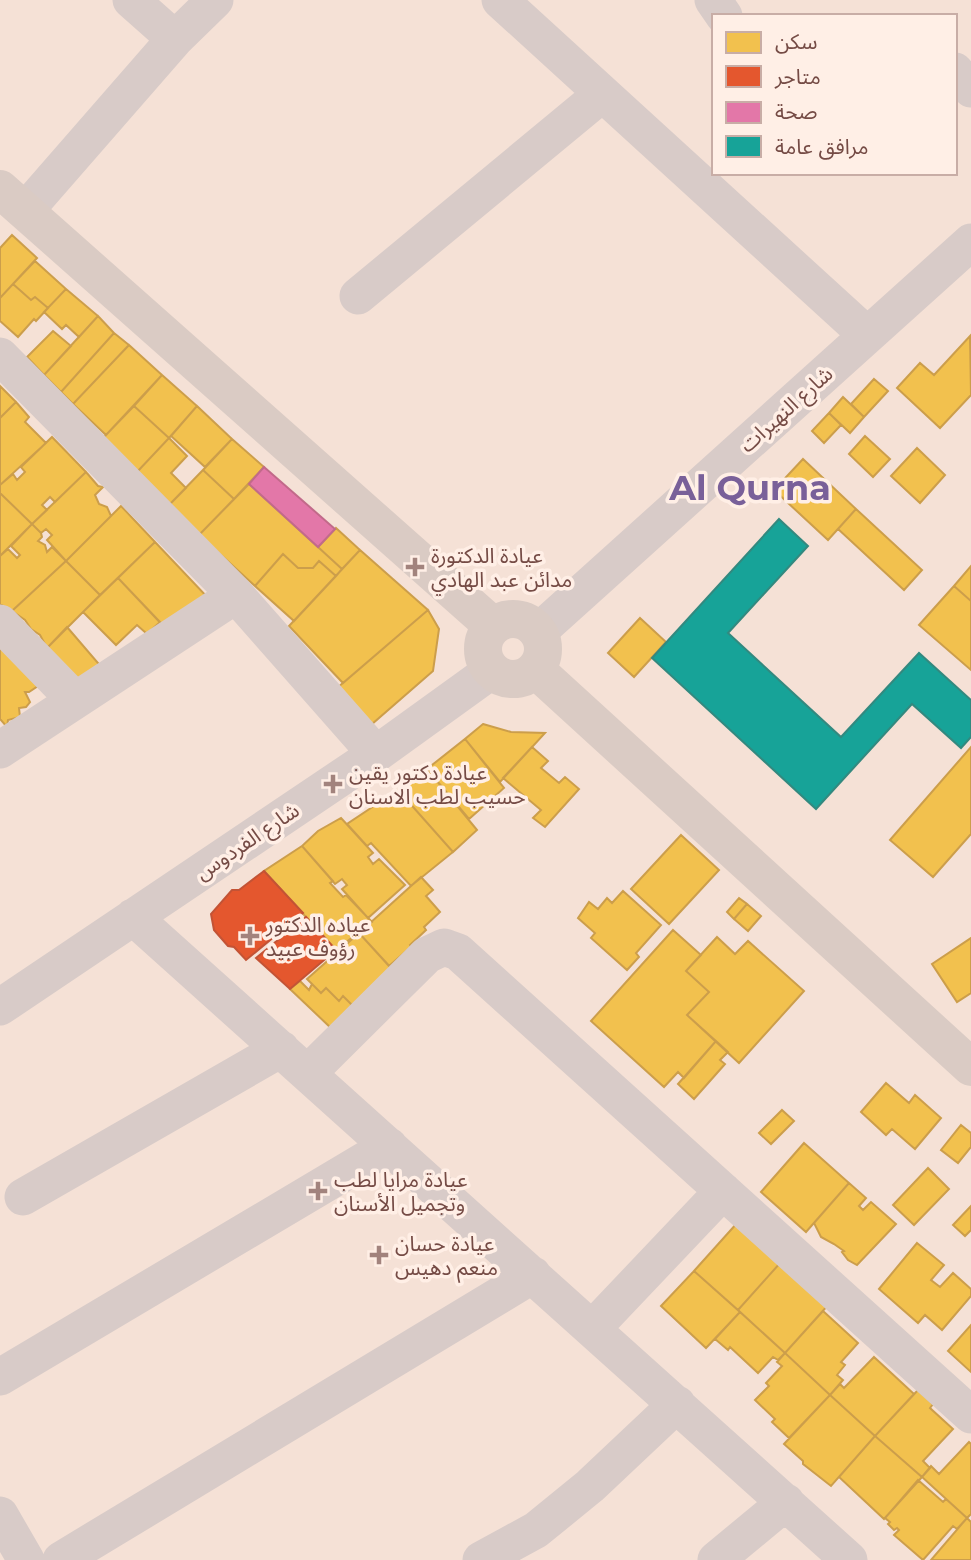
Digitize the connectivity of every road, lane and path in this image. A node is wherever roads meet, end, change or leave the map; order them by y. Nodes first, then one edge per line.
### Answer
1 (131, 0) edge
2 (215, 0) edge
3 (500, 0) edge
4 (175, 39) junction
5 (957, 73) edge
6 (971, 89) edge
7 (602, 94) junction
8 (12, 200) edge
9 (967, 253) edge
10 (358, 296) dead end
11 (867, 335) junction
12 (0, 356) edge
13 (236, 595) junction
14 (0, 623) edge
15 (494, 626) junction
16 (538, 632) junction
17 (536, 670) junction
18 (491, 671) junction
19 (75, 700) junction
20 (0, 750) edge
21 (376, 754) junction
22 (133, 917) junction
23 (0, 1007) edge
24 (294, 1061) junction
25 (971, 1068) edge
26 (389, 1146) junction
27 (723, 1191) junction
28 (23, 1197) dead end
29 (533, 1275) junction
30 (593, 1328) junction
31 (4, 1366) edge
32 (677, 1404) junction
33 (971, 1416) edge
34 (786, 1502) junction
35 (0, 1515) edge
36 (26, 1560) edge
37 (61, 1560) edge
38 (481, 1560) edge
39 (716, 1560) edge
40 (849, 1560) edge

1 - 4 street
2 - 4 street
3 - 7 street
4 - 8 street
5 - 6 street
7 - 10 street
7 - 11 street
8 - 15 main road
9 - 11 street, شارع النهيرات
11 - 16 street, شارع النهيرات
12 - 13 street
13 - 19 street
13 - 21 street
14 - 19 street
15 - 16 main road
15 - 18 main road
16 - 17 main road
17 - 18 main road
17 - 25 main road
18 - 21 street, شارع الفردوس
19 - 20 street
21 - 22 street, شارع الفردوس
22 - 23 street, شارع الفردوس
22 - 24 street
24 - 26 street
24 - 27 street
24 - 28 street
26 - 29 street
26 - 31 street
27 - 30 street
27 - 33 street
29 - 30 street
29 - 37 street
30 - 32 street
32 - 34 street
32 - 38 street
34 - 39 street
34 - 40 street
35 - 36 street

